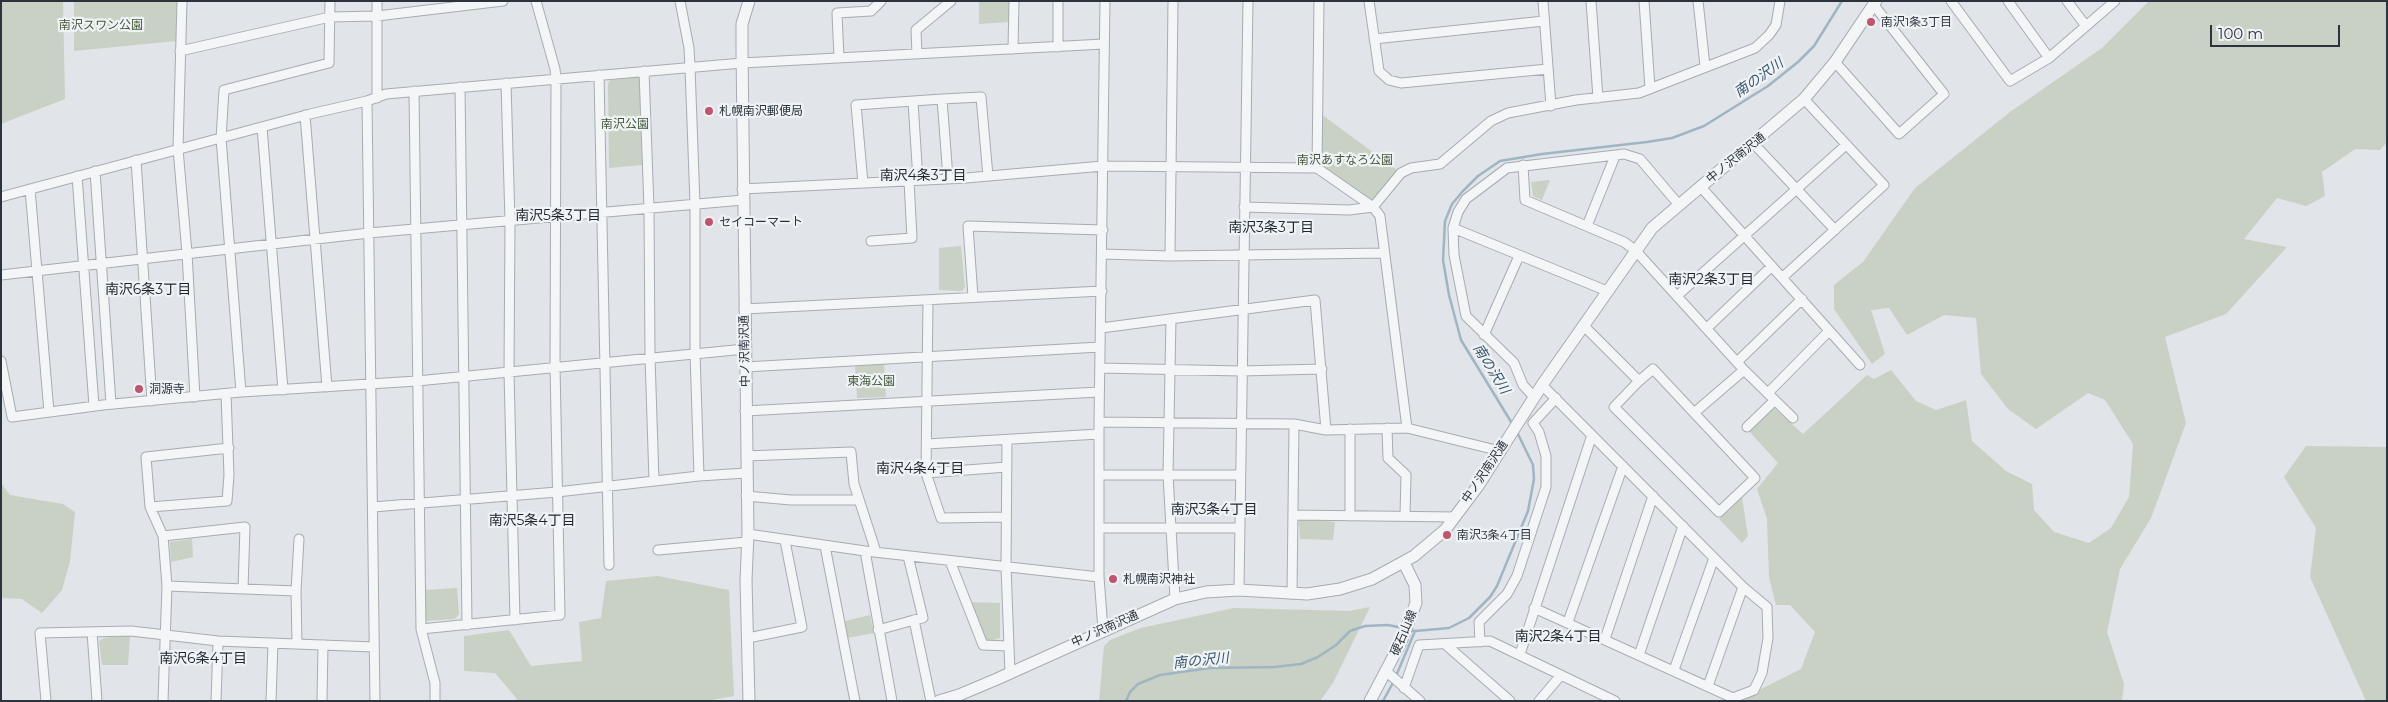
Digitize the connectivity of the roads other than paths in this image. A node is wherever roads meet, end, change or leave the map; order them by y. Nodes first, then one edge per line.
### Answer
1 (330, 1) edge
2 (377, 1) edge
3 (503, 1) edge
4 (536, 1) edge
5 (680, 1) edge
6 (749, 1) edge
7 (881, 1) edge
8 (951, 1) edge
9 (1014, 1) edge
10 (1058, 1) edge
11 (1105, 1) edge
12 (1173, 1) edge
13 (1248, 1) edge
14 (1319, 1) edge
15 (1369, 1) edge
16 (1543, 1) edge
17 (1591, 1) edge
18 (1644, 1) edge
19 (1698, 1) edge
20 (1780, 1) edge
21 (1951, 1) edge
22 (2008, 1) edge
23 (2067, 1) edge
24 (2115, 1) edge
25 (185, 2) edge
26 (485, 2) edge
27 (1874, 3) edge
28 (435, 5) edge
29 (377, 16) junction
30 (330, 17) junction
31 (1544, 22) junction
32 (2086, 26) junction
33 (1374, 39) junction
34 (1104, 44) junction
35 (1058, 47) junction
36 (1013, 49) junction
37 (180, 51) junction
38 (917, 54) junction
39 (839, 58) junction
40 (2049, 58) junction
41 (1835, 62) junction
42 (742, 63) junction
43 (1704, 66) junction
44 (690, 67) junction
45 (1548, 69) junction
46 (644, 71) junction
47 (599, 75) junction
48 (556, 79) junction
49 (506, 83) junction
50 (460, 87) junction
51 (1650, 88) junction
52 (414, 91) junction
53 (377, 98) junction
54 (1598, 98) junction
55 (942, 99) junction
56 (1804, 99) junction
57 (367, 101) junction
58 (913, 102) junction
59 (1551, 106) junction
60 (305, 116) junction
61 (262, 127) junction
62 (221, 138) junction
63 (1754, 144) junction
64 (1846, 145) junction
65 (178, 149) junction
66 (1615, 156) junction
67 (136, 160) junction
68 (1171, 165) junction
69 (1103, 166) junction
70 (1245, 166) junction
71 (1523, 166) junction
72 (1316, 168) junction
73 (95, 172) junction
74 (77, 176) junction
75 (988, 176) junction
76 (948, 178) junction
77 (914, 180) junction
78 (863, 183) junction
79 (1700, 186) junction
80 (1797, 188) junction
81 (30, 189) junction
82 (743, 195) junction
83 (1, 197) edge
84 (695, 204) junction
85 (1679, 205) junction
86 (1244, 207) junction
87 (1373, 207) junction
88 (649, 208) junction
89 (602, 213) junction
90 (556, 217) junction
91 (510, 221) junction
92 (463, 225) junction
93 (1586, 226) junction
94 (1453, 228) junction
95 (417, 229) junction
96 (1103, 230) junction
97 (1834, 230) junction
98 (369, 233) junction
99 (1744, 235) junction
100 (314, 239) junction
101 (871, 241) dead end
102 (271, 244) junction
103 (228, 249) junction
104 (1635, 250) junction
105 (187, 253) junction
106 (1384, 253) junction
107 (1102, 254) junction
108 (1243, 255) junction
109 (1170, 256) junction
110 (1519, 256) junction
111 (143, 258) junction
112 (101, 262) junction
113 (84, 264) junction
114 (1772, 266) junction
115 (37, 270) junction
116 (1, 275) edge
117 (1783, 277) junction
118 (1102, 291) junction
119 (1607, 291) junction
120 (1678, 295) junction
121 (973, 297) junction
122 (1802, 298) junction
123 (928, 300) junction
124 (744, 309) junction
125 (1242, 310) junction
126 (1172, 319) junction
127 (1584, 326) junction
128 (1101, 328) junction
129 (1707, 328) junction
130 (1830, 330) junction
131 (1484, 335) junction
132 (1100, 346) junction
133 (745, 349) junction
134 (695, 353) junction
135 (928, 356) junction
136 (650, 357) junction
137 (1, 362) edge
138 (603, 362) junction
139 (1737, 362) junction
140 (1860, 365) dead end
141 (555, 366) junction
142 (745, 367) junction
143 (1100, 368) junction
144 (1322, 369) junction
145 (1170, 370) junction
146 (1744, 370) junction
147 (1241, 371) junction
148 (509, 372) junction
149 (463, 375) junction
150 (417, 381) junction
151 (1639, 381) junction
152 (369, 385) junction
153 (1542, 385) junction
154 (327, 387) junction
155 (283, 390) junction
156 (240, 392) junction
157 (1099, 392) junction
158 (1768, 393) junction
159 (226, 394) junction
160 (195, 396) junction
161 (1556, 398) junction
162 (1775, 400) junction
163 (152, 401) junction
164 (927, 401) junction
165 (1532, 401) junction
166 (111, 404) junction
167 (94, 406) junction
168 (746, 411) junction
169 (49, 412) junction
170 (1694, 413) junction
171 (1793, 418) dead end
172 (1170, 421) junction
173 (1099, 422) junction
174 (1240, 423) junction
175 (1294, 424) junction
176 (1748, 427) dead end
177 (1387, 428) junction
178 (1407, 428) junction
179 (1350, 429) junction
180 (1326, 430) junction
181 (1099, 434) junction
182 (1592, 435) junction
183 (1007, 440) junction
184 (927, 444) junction
185 (229, 448) junction
186 (1500, 451) junction
187 (746, 456) junction
188 (1623, 466) junction
189 (1007, 467) junction
190 (746, 473) junction
191 (926, 473) junction
192 (1240, 474) junction
193 (1099, 475) junction
194 (1168, 475) junction
195 (699, 476) junction
196 (654, 481) junction
197 (608, 487) junction
198 (557, 492) junction
199 (512, 496) junction
200 (746, 496) junction
201 (1653, 496) junction
202 (466, 499) junction
203 (858, 500) junction
204 (421, 503) junction
205 (150, 507) junction
206 (373, 507) junction
207 (1293, 515) junction
208 (1350, 516) junction
209 (1405, 516) junction
210 (1006, 517) junction
211 (1455, 517) junction
212 (1683, 526) junction
213 (1099, 528) junction
214 (1170, 528) junction
215 (1239, 528) junction
216 (163, 536) junction
217 (299, 538) dead end
218 (747, 538) junction
219 (785, 541) junction
220 (825, 546) junction
221 (658, 550) dead end
222 (865, 551) junction
223 (876, 552) junction
224 (908, 556) junction
225 (1714, 558) junction
226 (950, 561) junction
227 (1404, 562) junction
228 (608, 565) dead end
229 (1006, 567) junction
230 (1099, 577) junction
231 (167, 586) junction
232 (1743, 588) junction
233 (243, 589) junction
234 (1239, 590) junction
235 (296, 591) junction
236 (1292, 594) junction
237 (1175, 599) junction
238 (1534, 608) junction
239 (514, 620) junction
240 (914, 620) junction
241 (1568, 622) junction
242 (468, 625) junction
243 (421, 629) junction
244 (878, 630) junction
245 (1103, 630) junction
246 (92, 632) junction
247 (166, 636) junction
248 (748, 638) junction
249 (1605, 639) junction
250 (218, 641) junction
251 (1480, 642) junction
252 (274, 643) junction
253 (297, 644) junction
254 (1445, 644) junction
255 (323, 645) junction
256 (1008, 646) junction
257 (374, 647) junction
258 (1520, 654) junction
259 (1639, 654) junction
260 (1674, 670) junction
261 (1387, 672) junction
262 (1010, 673) junction
263 (1561, 675) junction
264 (1708, 686) junction
265 (1404, 688) junction
266 (1612, 700) edge
267 (46, 701) edge
268 (97, 701) edge
269 (163, 701) edge
270 (216, 701) edge
271 (271, 701) edge
272 (322, 701) edge
273 (375, 701) edge
274 (435, 701) edge
275 (749, 701) edge
276 (855, 701) edge
277 (892, 701) edge
278 (931, 701) edge
279 (939, 701) edge
280 (1370, 701) edge
281 (1420, 701) edge
282 (1510, 701) edge
283 (1539, 701) edge

1 - 30 street
2 - 29 street
3 - 26 street
4 - 48 street
5 - 44 street
6 - 42 street, 中ノ沢南沢通
7 - 39 street
8 - 38 street
9 - 36 street
10 - 35 street
11 - 34 street
12 - 68 street
13 - 70 street
14 - 72 street
15 - 33 street
16 - 31 street
17 - 54 street
18 - 51 street
19 - 43 street
20 - 43 street
21 - 40 street
22 - 40 street
23 - 32 street
24 - 32 street
25 - 37 street
26 - 28 street
27 - 41 street, 中ノ沢南沢通
27 - 41 street
28 - 29 street
29 - 30 street
29 - 53 street
30 - 37 street
30 - 62 street
31 - 33 street
31 - 45 street
32 - 40 street
33 - 45 street
34 - 35 street
34 - 69 street
35 - 36 street
36 - 38 street
37 - 65 street
38 - 39 street
39 - 42 street
41 - 56 street, 中ノ沢南沢通
42 - 44 street
42 - 82 street, 中ノ沢南沢通
43 - 51 street
44 - 46 street
44 - 84 street
45 - 59 street
46 - 47 street
46 - 88 street
47 - 48 street
47 - 89 street
48 - 49 street
48 - 90 street
49 - 50 street
49 - 91 street
50 - 52 street
50 - 92 street
51 - 54 street
52 - 53 street
52 - 95 street
53 - 57 street
54 - 59 street
55 - 58 street
55 - 75 street
55 - 76 street
56 - 63 street, 中ノ沢南沢通
56 - 64 street
57 - 60 street
57 - 98 street
58 - 77 street
58 - 78 street
59 - 87 street
60 - 61 street
60 - 100 street
61 - 62 street
61 - 102 street
62 - 65 street
62 - 103 street
63 - 79 street, 中ノ沢南沢通
63 - 80 street
64 - 80 street
64 - 97 street
65 - 67 street
65 - 105 street
66 - 71 street
66 - 85 street
66 - 93 street
67 - 73 street
67 - 111 street
68 - 69 street
68 - 70 street
68 - 109 street
69 - 75 street
69 - 96 street
70 - 72 street
70 - 86 street
71 - 93 street
71 - 94 street
72 - 87 street
73 - 74 street
73 - 112 street
74 - 81 street
74 - 113 street
75 - 76 street
76 - 77 street
77 - 78 street
77 - 101 street
78 - 82 street
79 - 85 street, 中ノ沢南沢通
79 - 99 street
80 - 97 street
80 - 99 street
81 - 83 street
81 - 115 street
82 - 84 street
82 - 124 street, 中ノ沢南沢通
84 - 88 street
84 - 134 street
85 - 104 street, 中ノ沢南沢通
86 - 87 street
86 - 108 street
87 - 106 street
88 - 89 street
88 - 136 street
89 - 90 street
89 - 138 street
90 - 91 street
90 - 141 street
91 - 92 street
91 - 148 street
92 - 95 street
92 - 149 street
93 - 104 street
94 - 110 street
94 - 131 street
95 - 98 street
95 - 150 street
96 - 107 street
96 - 121 street
97 - 117 street
98 - 100 street
98 - 152 street
99 - 114 street
99 - 120 street
100 - 102 street
100 - 154 street
102 - 103 street
102 - 155 street
103 - 105 street
103 - 156 street
104 - 119 street, 中ノ沢南沢通
104 - 120 street
105 - 111 street
105 - 160 street
106 - 108 street
106 - 178 street
107 - 109 street
107 - 118 street
108 - 109 street
108 - 125 street
110 - 119 street
110 - 131 street
111 - 112 street
111 - 163 street
112 - 113 street
112 - 166 street
113 - 115 street
113 - 167 street
114 - 117 street
114 - 129 street
115 - 116 street
115 - 169 street
117 - 122 street
118 - 121 street
118 - 128 street
119 - 127 street, 中ノ沢南沢通
120 - 129 street
121 - 123 street
122 - 130 street
122 - 139 street
123 - 124 street
123 - 135 street
124 - 133 street, 中ノ沢南沢通
125 - 126 street
125 - 144 street
125 - 147 street
126 - 128 street
126 - 145 street
127 - 151 street
127 - 153 street, 中ノ沢南沢通
128 - 132 street
129 - 139 street
130 - 140 street
130 - 158 street
131 - 165 street
132 - 135 street
132 - 143 street
133 - 134 street
133 - 142 street, 中ノ沢南沢通
134 - 136 street
134 - 195 street
135 - 142 street
135 - 164 street
136 - 138 street
136 - 196 street
137 - 169 street
138 - 141 street
138 - 197 street
139 - 146 street
141 - 148 street
141 - 198 street
142 - 168 street, 中ノ沢南沢通
143 - 145 street
143 - 157 street
144 - 147 street
144 - 180 street
145 - 147 street
145 - 172 street
146 - 158 street
146 - 170 street
147 - 174 street
148 - 149 street
148 - 199 street
149 - 150 street
149 - 202 street
150 - 152 street
150 - 204 street
151 - 170 street
151 - 170 street
152 - 154 street
152 - 206 street
153 - 161 street
153 - 165 street, 中ノ沢南沢通
154 - 155 street
155 - 156 street
156 - 159 street
157 - 164 street
157 - 173 street
158 - 162 street
159 - 160 street
159 - 185 street
160 - 163 street
161 - 182 street
161 - 251 street
162 - 171 street
162 - 176 street
163 - 166 street
164 - 168 street
164 - 184 street
165 - 186 street, 中ノ沢南沢通
166 - 167 street
167 - 169 street
168 - 187 street, 中ノ沢南沢通
172 - 173 street
172 - 174 street
172 - 194 street
173 - 181 street
174 - 175 street
174 - 192 street
175 - 180 street
175 - 207 street
177 - 178 street
177 - 179 street
177 - 209 street
178 - 186 street
179 - 180 street
179 - 208 street
181 - 183 street
181 - 193 street
182 - 188 street
182 - 238 street
183 - 184 street
183 - 189 street
184 - 191 street
185 - 205 street
185 - 205 street
186 - 211 street, 中ノ沢南沢通
187 - 190 street, 中ノ沢南沢通
187 - 203 street
188 - 201 street
188 - 241 street
189 - 191 street
189 - 210 street
190 - 195 street
190 - 200 street, 中ノ沢南沢通
191 - 210 street
192 - 194 street
192 - 215 street
193 - 194 street
193 - 213 street
194 - 214 street
195 - 196 street
196 - 197 street
197 - 198 street
197 - 228 street
198 - 199 street
198 - 239 street
199 - 202 street
199 - 239 street
200 - 203 street
200 - 218 street, 中ノ沢南沢通
201 - 212 street
201 - 249 street
202 - 204 street
202 - 242 street
203 - 223 street
204 - 206 street
204 - 243 street
205 - 216 street
206 - 257 street
207 - 208 street
207 - 236 street
208 - 209 street
209 - 211 street
210 - 229 street
211 - 227 street, 中ノ沢南沢通
212 - 225 street
212 - 259 street
213 - 214 street
213 - 230 street
214 - 215 street
214 - 237 street
215 - 234 street
216 - 231 street
216 - 233 street
217 - 235 street
218 - 219 street
218 - 221 street
218 - 248 street, 中ノ沢南沢通
219 - 220 street
219 - 248 street
220 - 222 street
220 - 276 street
222 - 223 street
222 - 244 street
223 - 224 street
224 - 226 street
224 - 240 street
225 - 232 street
225 - 260 street
226 - 229 street
226 - 256 street
227 - 236 street, 中ノ沢南沢通
227 - 261 street, 硬石山線
229 - 230 street
229 - 256 street
230 - 245 street
231 - 233 street
231 - 247 street
232 - 264 street
232 - 264 street
233 - 235 street
234 - 236 street, 中ノ沢南沢通
234 - 237 street, 中ノ沢南沢通
235 - 253 street
237 - 245 street, 中ノ沢南沢通
238 - 241 street
238 - 258 street
239 - 242 street
240 - 244 street
240 - 278 street
241 - 249 street
242 - 243 street
243 - 274 street
244 - 277 street
245 - 262 street, 中ノ沢南沢通
246 - 247 street
246 - 267 street
246 - 268 street
247 - 250 street
247 - 269 street
248 - 275 street, 中ノ沢南沢通
249 - 259 street
250 - 252 street
250 - 270 street
251 - 254 street
251 - 258 street
252 - 253 street
252 - 271 street
253 - 255 street
254 - 265 street
254 - 282 street
255 - 257 street
255 - 272 street
256 - 262 street
257 - 273 street
258 - 263 street
259 - 260 street
260 - 264 street
261 - 265 street
261 - 280 street, 硬石山線
262 - 279 street, 中ノ沢南沢通
263 - 266 street
263 - 283 street
265 - 281 street

